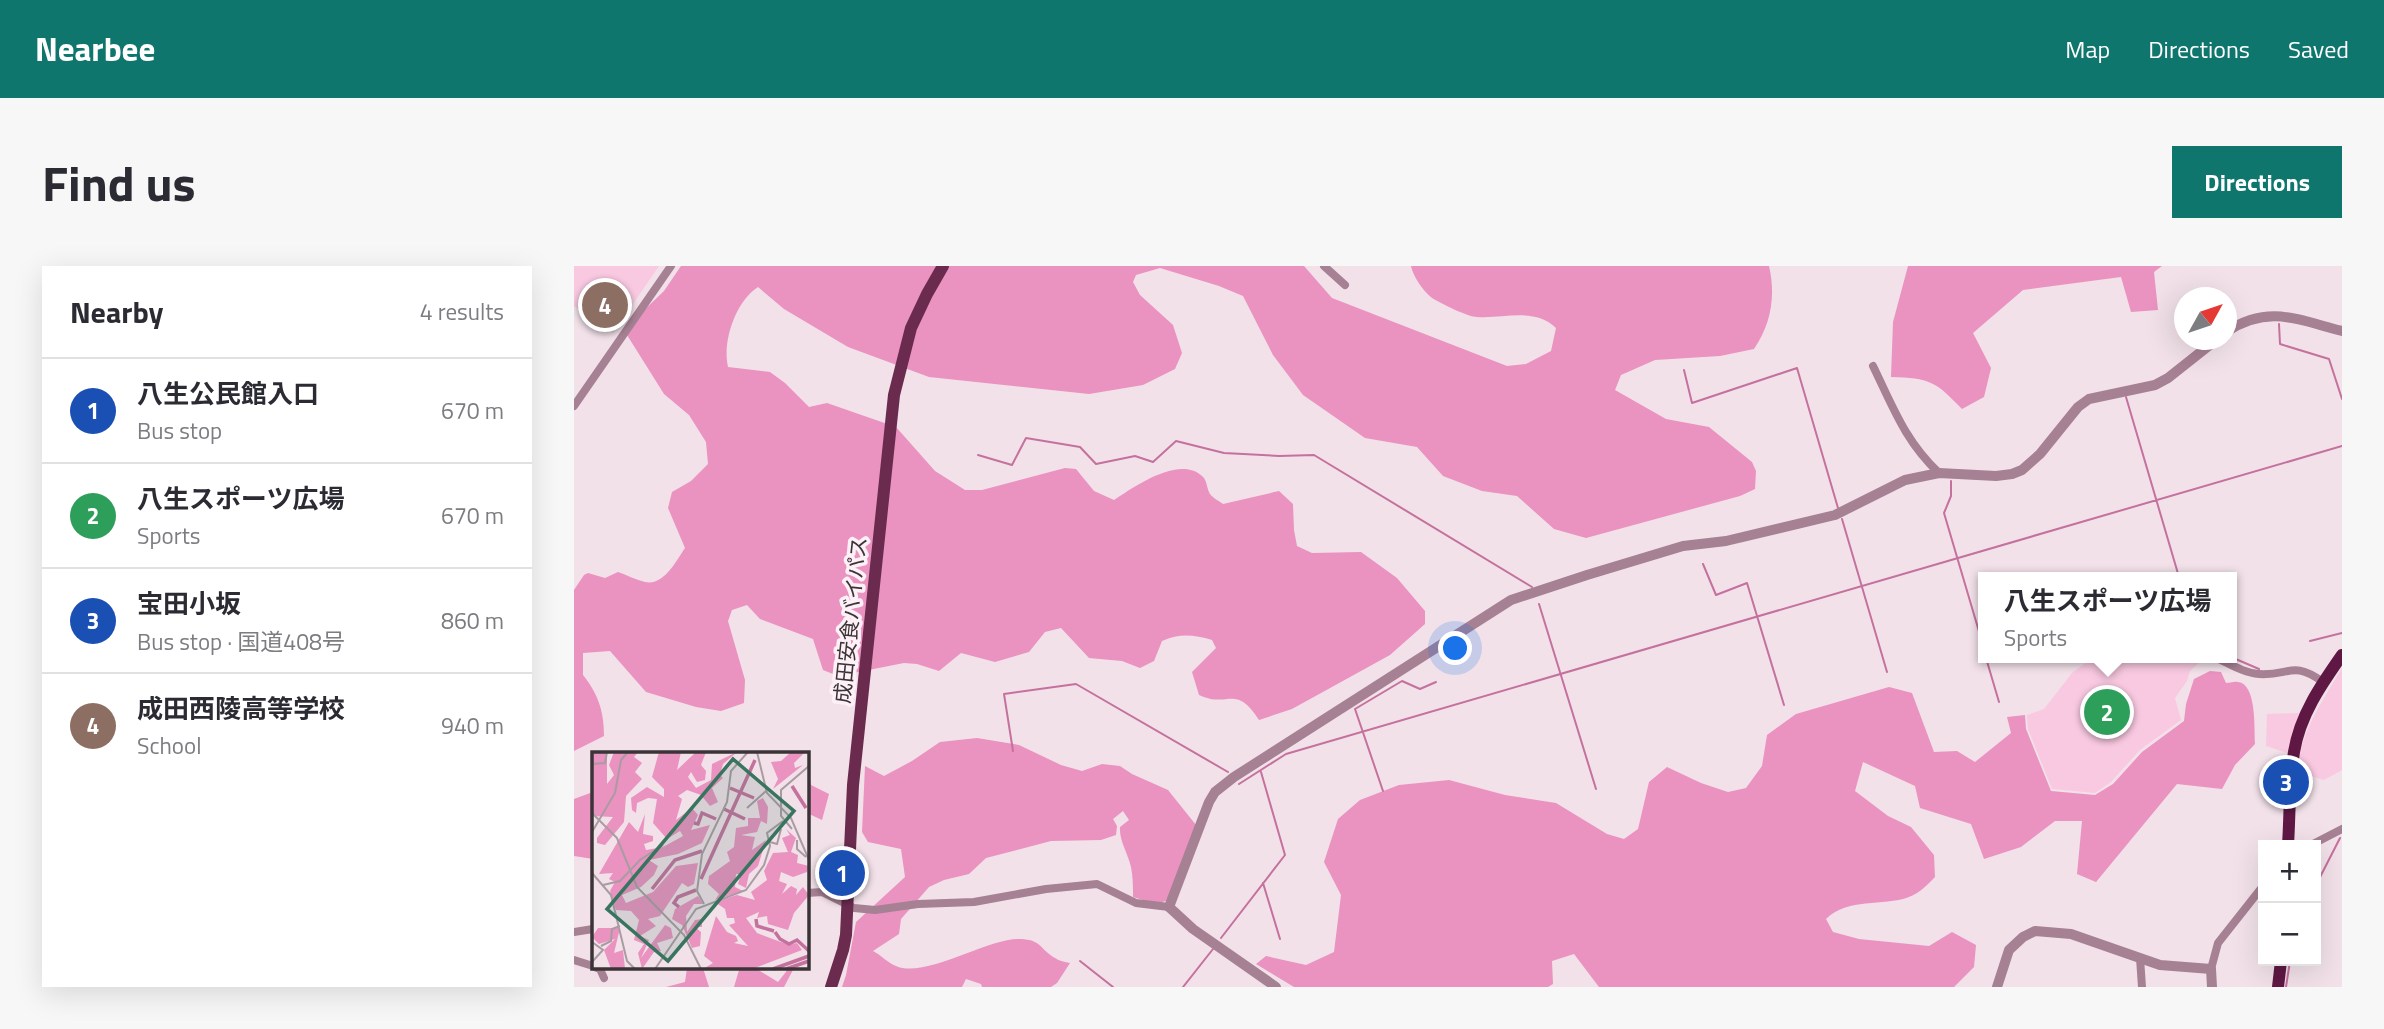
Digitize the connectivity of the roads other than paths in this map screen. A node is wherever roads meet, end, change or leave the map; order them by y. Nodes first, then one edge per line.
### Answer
1 (671, 266) edge
2 (943, 266) edge
3 (1324, 266) edge
4 (1345, 285) dead end
5 (2237, 324) edge
6 (2342, 331) edge
7 (2203, 350) edge
8 (1873, 366) dead end
9 (574, 406) edge
10 (1939, 473) junction
11 (2341, 659) edge
12 (2228, 663) edge
13 (2323, 682) junction
14 (2342, 829) edge
15 (2288, 840) edge
16 (2321, 840) edge
17 (2258, 892) edge
18 (808, 893) edge
19 (847, 902) junction
20 (1169, 907) junction
21 (592, 929) edge
22 (574, 932) edge
23 (2140, 958) junction
24 (574, 960) edge
25 (592, 966) edge
26 (2280, 966) edge
27 (2211, 969) junction
28 (600, 970) edge
29 (604, 978) dead end
30 (831, 987) edge
31 (1276, 987) edge
32 (1997, 987) edge
33 (2142, 987) edge
34 (2212, 987) edge
35 (2278, 987) edge

1 - 9 street
2 - 19 main road, 成田安食バイパス
3 - 4 street
5 - 6 street
7 - 10 street
8 - 10 street
10 - 20 street
11 - 13 highway
12 - 13 street
13 - 15 highway
14 - 16 street
17 - 27 street
18 - 19 street
19 - 20 street
19 - 30 main road, 成田安食バイパス
20 - 31 street
21 - 22 street
23 - 27 street
23 - 32 street
23 - 33 street
24 - 25 street
26 - 35 highway
27 - 34 street
28 - 29 street

